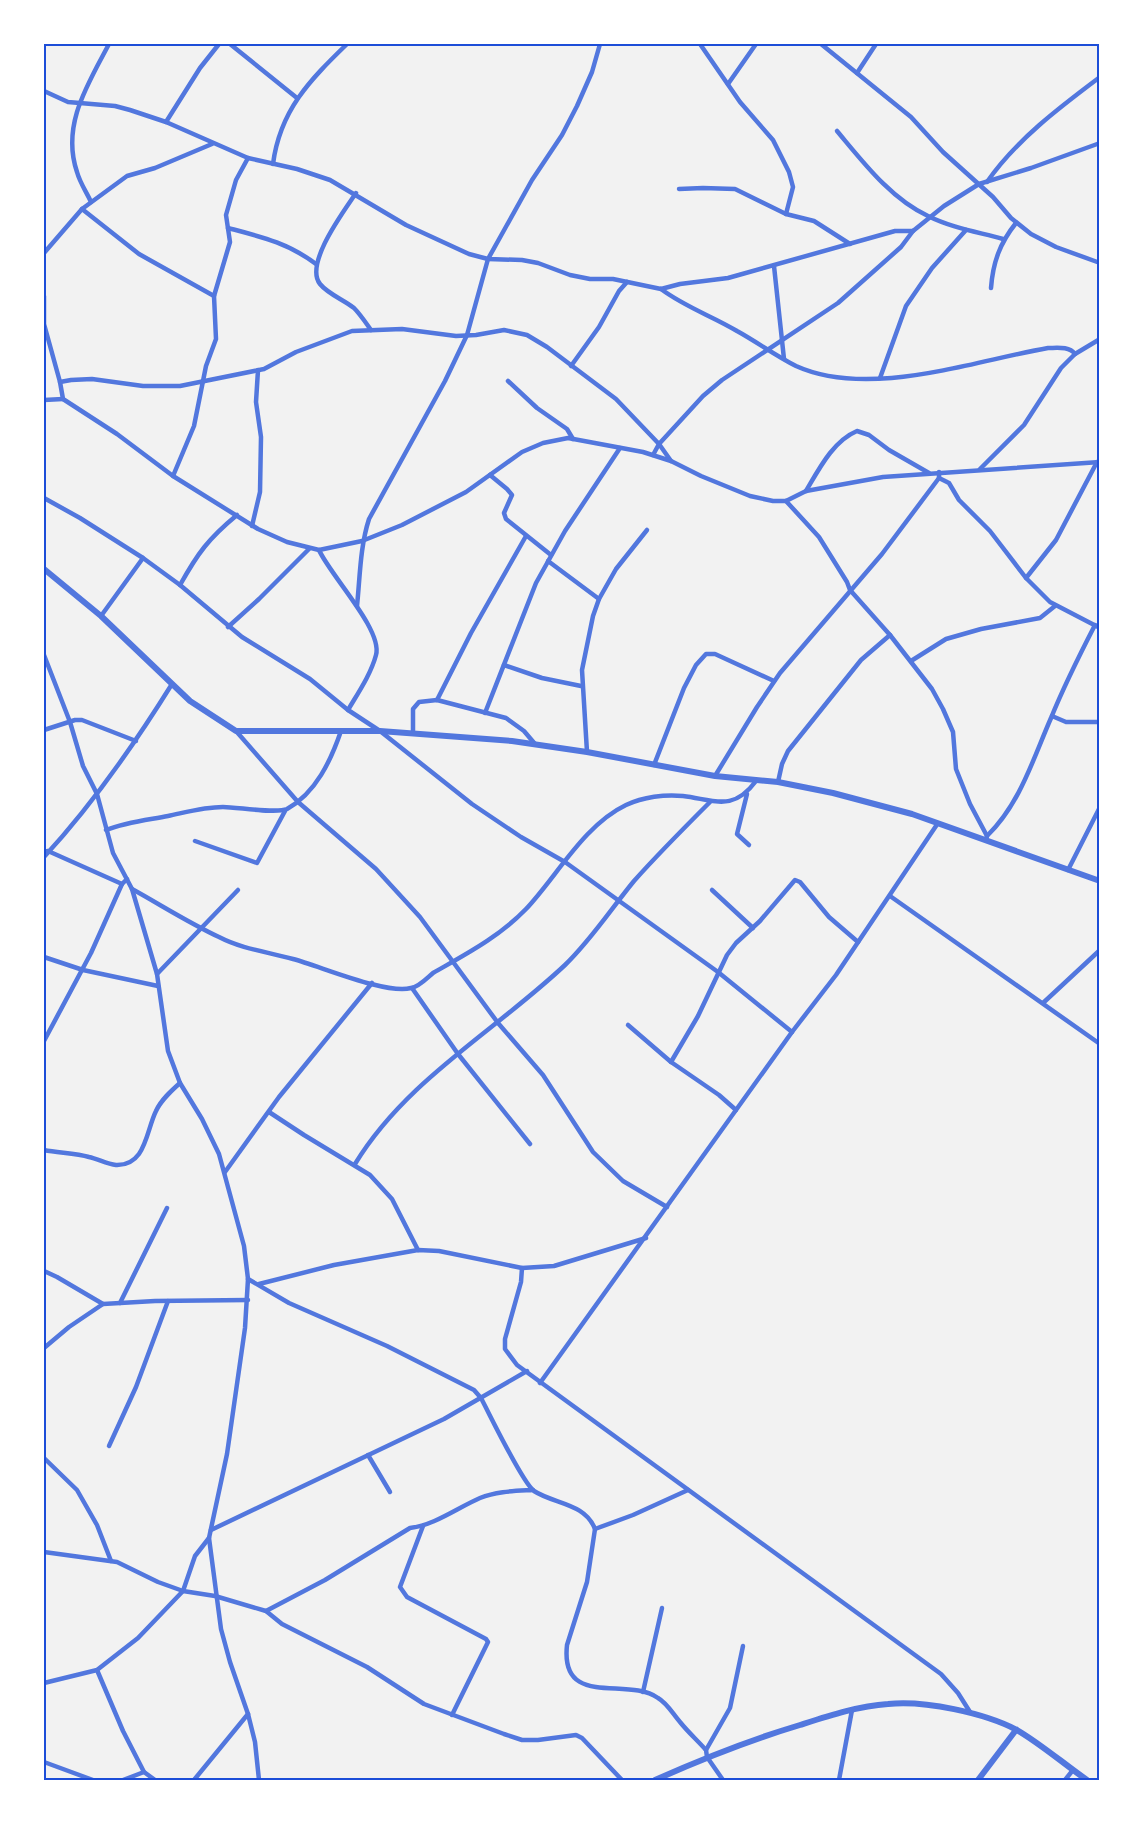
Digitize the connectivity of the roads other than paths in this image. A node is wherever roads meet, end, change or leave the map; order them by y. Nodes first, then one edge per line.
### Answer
1 (110, 44) edge
2 (219, 44) edge
3 (230, 44) edge
4 (347, 44) edge
5 (600, 44) edge
6 (700, 44) edge
7 (756, 44) edge
8 (821, 44) edge
9 (876, 44) edge
10 (857, 73) junction
11 (1100, 77) edge
12 (728, 84) junction
13 (44, 91) edge
14 (297, 98) junction
15 (78, 104) junction
16 (166, 122) junction
17 (837, 131) dead end
18 (1100, 142) edge
19 (212, 144) junction
20 (248, 158) junction
21 (273, 164) junction
22 (987, 182) junction
23 (979, 184) junction
24 (679, 189) dead end
25 (356, 193) junction
26 (91, 202) junction
27 (82, 209) junction
28 (786, 214) junction
29 (930, 217) junction
30 (1016, 223) junction
31 (228, 228) junction
32 (966, 230) junction
33 (913, 231) junction
34 (1004, 239) junction
35 (850, 244) junction
36 (44, 253) edge
37 (488, 259) junction
38 (1100, 263) edge
39 (316, 264) junction
40 (774, 266) junction
41 (627, 282) junction
42 (991, 288) dead end
43 (661, 290) junction
44 (44, 296) edge
45 (214, 296) junction
46 (371, 330) junction
47 (467, 335) junction
48 (1100, 339) edge
49 (783, 342) junction
50 (769, 349) junction
51 (1075, 354) junction
52 (784, 358) junction
53 (571, 366) junction
54 (258, 370) junction
55 (880, 378) junction
56 (508, 381) dead end
57 (60, 382) junction
58 (202, 382) junction
59 (63, 399) junction
60 (44, 400) edge
61 (573, 439) junction
62 (659, 444) junction
63 (620, 448) junction
64 (653, 455) junction
65 (671, 461) junction
66 (1098, 462) edge
67 (980, 469) junction
68 (929, 473) junction
69 (490, 475) junction
70 (939, 475) junction
71 (173, 476) junction
72 (806, 491) junction
73 (44, 498) edge
74 (786, 501) junction
75 (237, 515) junction
76 (252, 526) junction
77 (648, 530) dead end
78 (526, 536) junction
79 (362, 541) junction
80 (309, 549) junction
81 (318, 550) junction
82 (551, 555) junction
83 (143, 558) junction
84 (549, 561) junction
85 (44, 569) edge
86 (1026, 578) junction
87 (180, 585) junction
88 (850, 590) junction
89 (599, 599) junction
90 (357, 606) junction
91 (1055, 606) junction
92 (101, 616) junction
93 (228, 627) junction
94 (1097, 627) edge
95 (890, 635) junction
96 (44, 655) edge
97 (911, 661) junction
98 (504, 665) junction
99 (774, 681) junction
100 (172, 684) junction
101 (581, 686) junction
102 (437, 700) junction
103 (348, 710) junction
104 (485, 713) junction
105 (1052, 716) junction
106 (70, 722) junction
107 (1100, 722) edge
108 (44, 730) edge
109 (341, 730) junction
110 (236, 731) junction
111 (380, 731) junction
112 (413, 733) junction
113 (136, 741) junction
114 (535, 744) junction
115 (587, 752) junction
116 (654, 765) junction
117 (715, 776) junction
118 (756, 781) junction
119 (778, 782) junction
120 (97, 794) junction
121 (747, 794) junction
122 (298, 802) junction
123 (710, 802) junction
124 (1100, 807) edge
125 (285, 810) junction
126 (938, 823) junction
127 (106, 830) junction
128 (986, 838) junction
129 (195, 842) dead end
130 (749, 845) dead end
131 (46, 852) edge
132 (44, 857) edge
133 (565, 862) junction
134 (1068, 870) junction
135 (127, 879) junction
136 (1100, 881) edge
137 (122, 884) junction
138 (132, 889) junction
139 (238, 890) dead end
140 (712, 890) dead end
141 (890, 896) junction
142 (618, 901) junction
143 (203, 928) junction
144 (753, 928) junction
145 (858, 942) junction
146 (1100, 950) edge
147 (44, 957) edge
148 (453, 962) junction
149 (82, 970) junction
150 (718, 972) junction
151 (157, 974) junction
152 (372, 983) junction
153 (158, 986) junction
154 (412, 988) junction
155 (1042, 1003) junction
156 (498, 1023) junction
157 (628, 1025) dead end
158 (792, 1032) junction
159 (44, 1041) edge
160 (1100, 1044) edge
161 (458, 1054) junction
162 (671, 1062) junction
163 (180, 1083) junction
164 (736, 1110) junction
165 (269, 1112) junction
166 (530, 1144) dead end
167 (44, 1150) edge
168 (355, 1164) junction
169 (225, 1172) junction
170 (667, 1207) junction
171 (167, 1208) dead end
172 (646, 1238) junction
173 (418, 1250) junction
174 (522, 1269) junction
175 (44, 1271) edge
176 (248, 1279) junction
177 (259, 1284) junction
178 (248, 1300) junction
179 (168, 1301) junction
180 (120, 1303) junction
181 (103, 1304) junction
182 (44, 1348) edge
183 (527, 1371) junction
184 (540, 1383) junction
185 (481, 1398) junction
186 (109, 1446) dead end
187 (368, 1455) junction
188 (44, 1458) edge
189 (532, 1490) junction
190 (688, 1490) junction
191 (390, 1492) dead end
192 (423, 1526) junction
193 (595, 1529) junction
194 (211, 1530) junction
195 (209, 1538) junction
196 (44, 1552) edge
197 (111, 1561) junction
198 (183, 1591) junction
199 (215, 1596) junction
200 (662, 1608) dead end
201 (266, 1611) junction
202 (743, 1646) dead end
203 (97, 1670) junction
204 (44, 1683) edge
205 (643, 1692) junction
206 (852, 1710) junction
207 (970, 1712) junction
208 (248, 1714) junction
209 (452, 1715) junction
210 (1016, 1730) junction
211 (706, 1753) junction
212 (44, 1762) edge
213 (1073, 1770) junction
214 (144, 1772) junction
215 (93, 1780) edge
216 (123, 1780) edge
217 (155, 1780) edge
218 (194, 1780) edge
219 (259, 1780) edge
220 (622, 1780) edge
221 (655, 1780) edge
222 (723, 1780) edge
223 (839, 1780) edge
224 (978, 1780) edge
225 (1065, 1780) edge
226 (1088, 1780) edge

1 - 15 street
2 - 16 street
3 - 14 street
4 - 14 street
5 - 37 street
6 - 12 street
7 - 12 street
8 - 10 street
9 - 10 street
10 - 23 street
11 - 22 street
12 - 28 street
13 - 15 street
14 - 21 street
15 - 16 street
15 - 26 street
16 - 19 street
17 - 29 street
18 - 22 street
19 - 20 street
19 - 26 street
20 - 21 street
20 - 31 street
21 - 25 street
22 - 23 street
23 - 29 street
23 - 30 street
24 - 28 street
25 - 37 street
25 - 39 street
26 - 27 street
27 - 36 street
27 - 45 street
28 - 35 street
29 - 32 street
29 - 33 street
30 - 34 street
30 - 38 street
31 - 39 street
31 - 45 street
32 - 34 street
32 - 55 street
33 - 35 street
33 - 49 street
34 - 42 street
35 - 40 street
37 - 41 street
37 - 47 street
39 - 46 street
40 - 43 street
40 - 49 street
41 - 43 street
41 - 53 street
43 - 50 street
44 - 57 street
45 - 58 street
46 - 47 street
46 - 54 street
47 - 53 street
47 - 79 street
48 - 51 street
49 - 50 street
49 - 52 street
50 - 52 street
50 - 62 street
51 - 55 street
51 - 67 street
52 - 55 street
53 - 62 street
54 - 58 street
54 - 76 street
56 - 61 street
57 - 58 street
57 - 59 street
58 - 71 street
59 - 60 street
59 - 71 street
61 - 63 street
61 - 69 street
62 - 64 street
62 - 65 street
63 - 64 street
63 - 82 street
64 - 65 street
65 - 74 street
66 - 67 street
66 - 86 street
67 - 70 street
68 - 70 street
68 - 72 street
68 - 72 street
69 - 78 street
69 - 79 street
70 - 86 street
70 - 88 street
71 - 75 street
72 - 74 street
73 - 83 street
74 - 88 street
75 - 76 street
75 - 87 street
76 - 80 street
77 - 89 street
78 - 82 street
78 - 102 street
79 - 81 street
79 - 90 street
80 - 81 street
80 - 93 street
81 - 90 street
82 - 84 street
83 - 87 street
83 - 92 street
84 - 89 street
84 - 98 street
85 - 92 street
86 - 91 street
87 - 93 street
88 - 95 street
88 - 99 street
89 - 101 street
90 - 103 street
91 - 94 street
91 - 97 street
92 - 100 street
93 - 103 street
94 - 105 street
95 - 97 street
95 - 119 street
96 - 106 street
97 - 128 street
98 - 101 street
98 - 104 street
99 - 116 street
99 - 117 street
100 - 110 street
100 - 113 street
101 - 115 street
102 - 104 street
102 - 112 street
103 - 111 street
104 - 114 street
105 - 107 street
105 - 128 street
106 - 108 street
106 - 113 street
106 - 120 street
109 - 110 street
109 - 111 street
109 - 122 street
110 - 122 street
111 - 112 street
111 - 133 street
112 - 114 street
113 - 120 street
114 - 115 street
115 - 116 street
116 - 117 street
117 - 118 street
118 - 119 street
118 - 121 street
119 - 126 street
120 - 127 street
120 - 131 street
121 - 123 street
121 - 130 street
122 - 125 street
122 - 148 street
123 - 133 street
123 - 142 street
124 - 134 street
125 - 127 street
125 - 129 street
126 - 128 street
126 - 141 street
127 - 135 street
128 - 134 street
131 - 132 street
131 - 137 street
133 - 142 street
133 - 148 street
134 - 136 street
135 - 137 street
135 - 138 street
137 - 149 street
138 - 143 street
138 - 151 street
139 - 143 street
140 - 144 street
141 - 145 street
141 - 155 street
142 - 150 street
142 - 156 street
143 - 151 street
143 - 152 street
144 - 145 street
144 - 150 street
145 - 158 street
146 - 155 street
147 - 149 street
148 - 154 street
148 - 156 street
149 - 153 street
149 - 159 street
150 - 158 street
150 - 162 street
151 - 153 street
152 - 154 street
152 - 165 street
153 - 163 street
154 - 161 street
155 - 160 street
156 - 161 street
156 - 170 street
157 - 162 street
158 - 164 street
161 - 166 street
161 - 168 street
162 - 164 street
163 - 167 street
163 - 169 street
164 - 170 street
165 - 168 street
165 - 169 street
168 - 173 street
169 - 176 street
170 - 172 street
171 - 180 street
172 - 174 street
172 - 184 street
173 - 174 street
173 - 177 street
174 - 183 street
175 - 181 street
176 - 177 street
176 - 178 street
177 - 185 street
178 - 179 street
178 - 194 street
179 - 180 street
179 - 186 street
180 - 181 street
181 - 182 street
183 - 184 street
183 - 185 street
184 - 190 street
185 - 187 street
185 - 189 street
187 - 191 street
187 - 194 street
188 - 197 street
189 - 192 street
189 - 193 street
190 - 193 street
190 - 207 street
192 - 201 street
192 - 209 street
193 - 205 street
194 - 195 street
195 - 198 street
195 - 199 street
196 - 197 street
197 - 198 street
198 - 199 street
198 - 203 street
199 - 201 street
199 - 208 street
200 - 205 street
201 - 209 street
202 - 211 street
203 - 204 street
203 - 214 street
205 - 211 street
206 - 207 street
206 - 211 street
206 - 223 street
207 - 210 street
208 - 218 street
208 - 219 street
209 - 220 street
210 - 213 street
210 - 224 street
211 - 221 street
211 - 222 street
212 - 215 street
213 - 225 street
213 - 226 street
214 - 216 street
214 - 217 street

